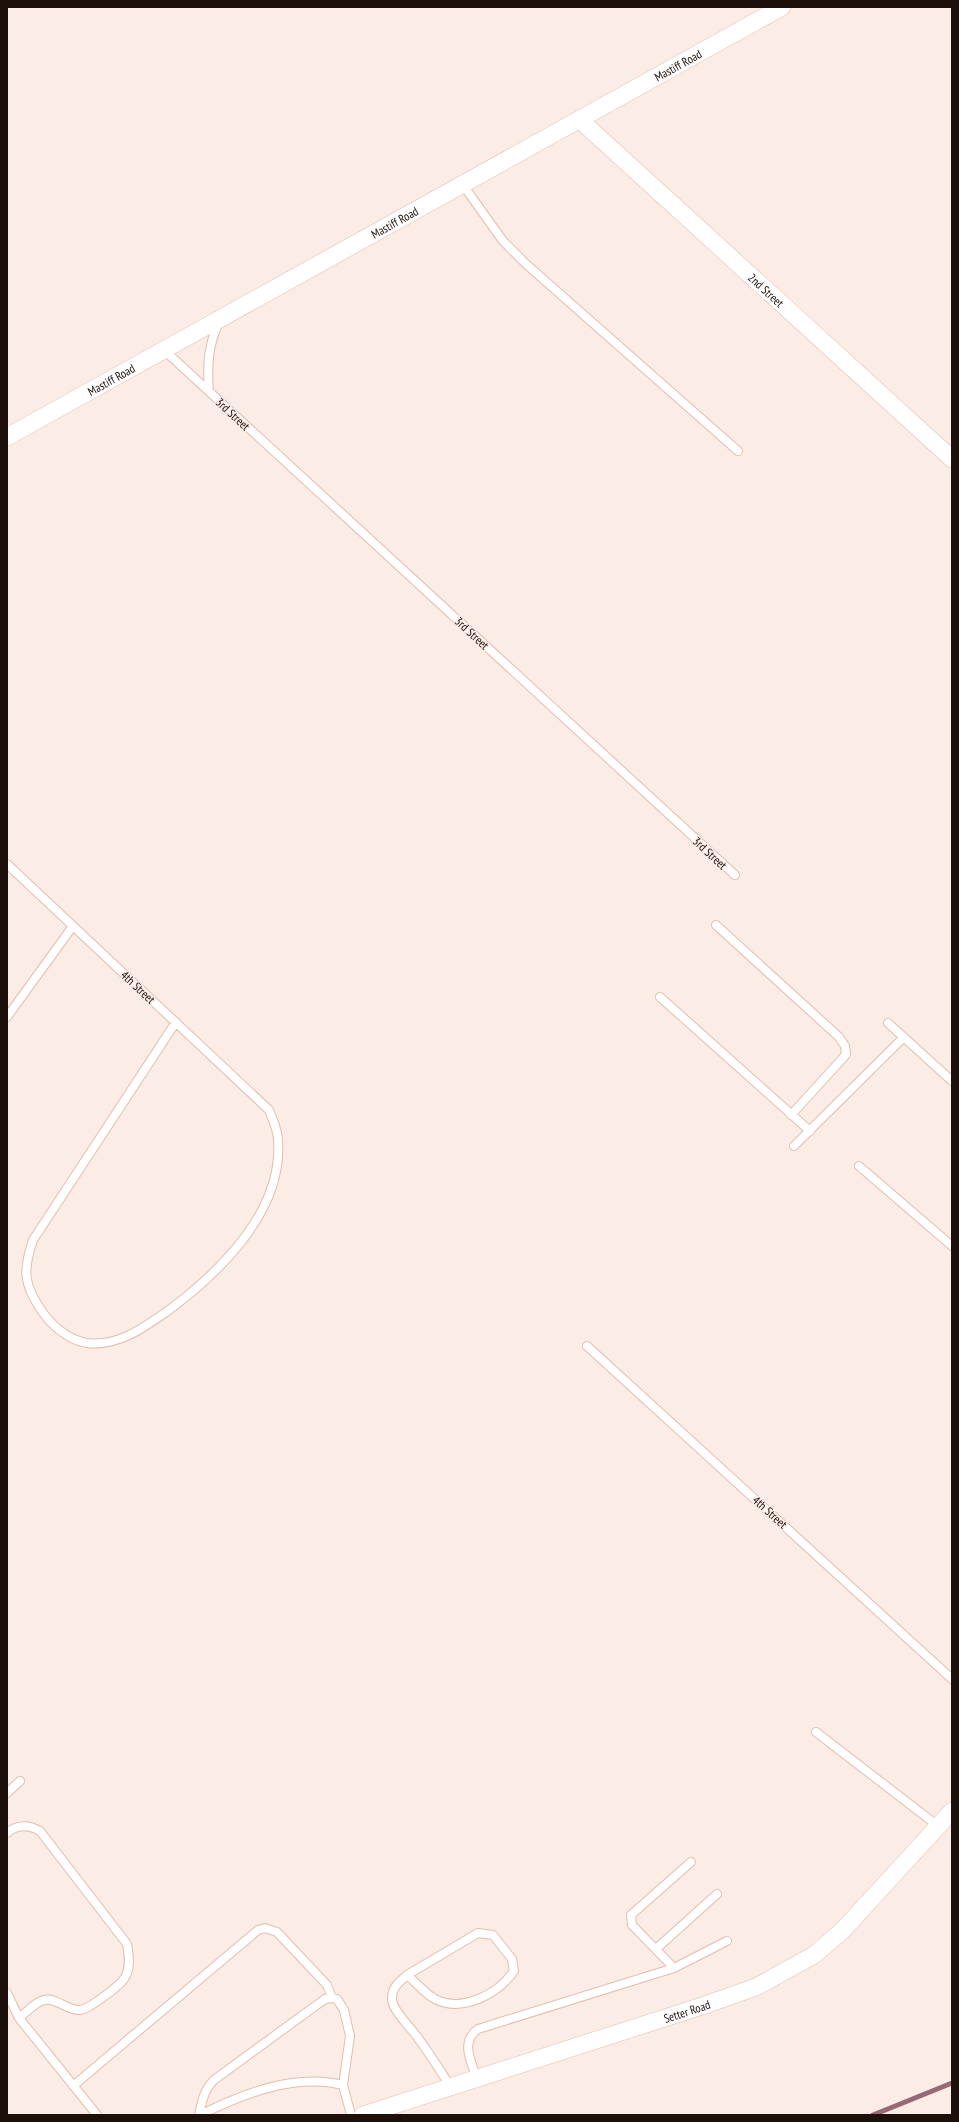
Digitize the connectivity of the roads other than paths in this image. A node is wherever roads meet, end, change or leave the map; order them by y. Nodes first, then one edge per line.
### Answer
1 (782, 7) edge
2 (580, 120) junction
3 (463, 185) junction
4 (222, 318) junction
5 (164, 350) junction
6 (209, 391) junction
7 (7, 437) edge
8 (738, 451) dead end
9 (952, 459) edge
10 (7, 864) edge
11 (734, 875) dead end
12 (716, 925) dead end
13 (72, 926) junction
14 (660, 997) dead end
15 (7, 1017) edge
16 (176, 1022) junction
17 (888, 1023) dead end
18 (904, 1037) junction
19 (952, 1081) edge
20 (791, 1115) junction
21 (810, 1131) junction
22 (794, 1146) dead end
23 (859, 1166) dead end
24 (952, 1246) edge
25 (587, 1346) dead end
26 (952, 1678) edge
27 (816, 1732) dead end
28 (20, 1781) dead end
29 (7, 1793) edge
30 (952, 1811) edge
31 (938, 1826) junction
32 (7, 1833) edge
33 (691, 1862) dead end
34 (717, 1894) dead end
35 (727, 1941) dead end
36 (656, 1949) junction
37 (674, 1968) junction
38 (407, 1975) junction
39 (7, 1993) edge
40 (332, 1998) junction
41 (20, 2018) junction
42 (477, 2079) junction
43 (343, 2084) junction
44 (73, 2086) junction
45 (451, 2087) junction
46 (97, 2115) edge
47 (199, 2115) edge
48 (351, 2115) edge
49 (363, 2115) edge

1 - 2 street, Mastiff Road
2 - 3 street, Mastiff Road
2 - 9 street, 2nd Street
3 - 4 street, Mastiff Road
3 - 8 lane
4 - 5 street, Mastiff Road
4 - 6 lane, 3rd Street
5 - 6 lane, 3rd Street
5 - 7 street, Mastiff Road
6 - 11 lane, 3rd Street
10 - 13 lane, 4th Street
12 - 20 lane
13 - 15 lane
13 - 16 lane, 4th Street
14 - 20 lane
16 - 16 lane, 4th Street
17 - 18 lane
18 - 19 lane
18 - 21 lane
20 - 21 lane
21 - 22 lane
23 - 24 lane
25 - 26 lane, 4th Street
27 - 31 lane
28 - 29 lane
30 - 31 street, Setter Road
31 - 42 street, Setter Road
32 - 41 lane
33 - 36 lane
34 - 36 lane
35 - 37 lane
36 - 37 lane
37 - 42 lane
38 - 38 lane
38 - 45 lane
39 - 41 lane
40 - 43 lane
40 - 44 lane
40 - 47 lane
41 - 44 lane
42 - 45 street, Setter Road
43 - 47 lane
43 - 48 lane
44 - 46 lane
45 - 49 street, Setter Road

